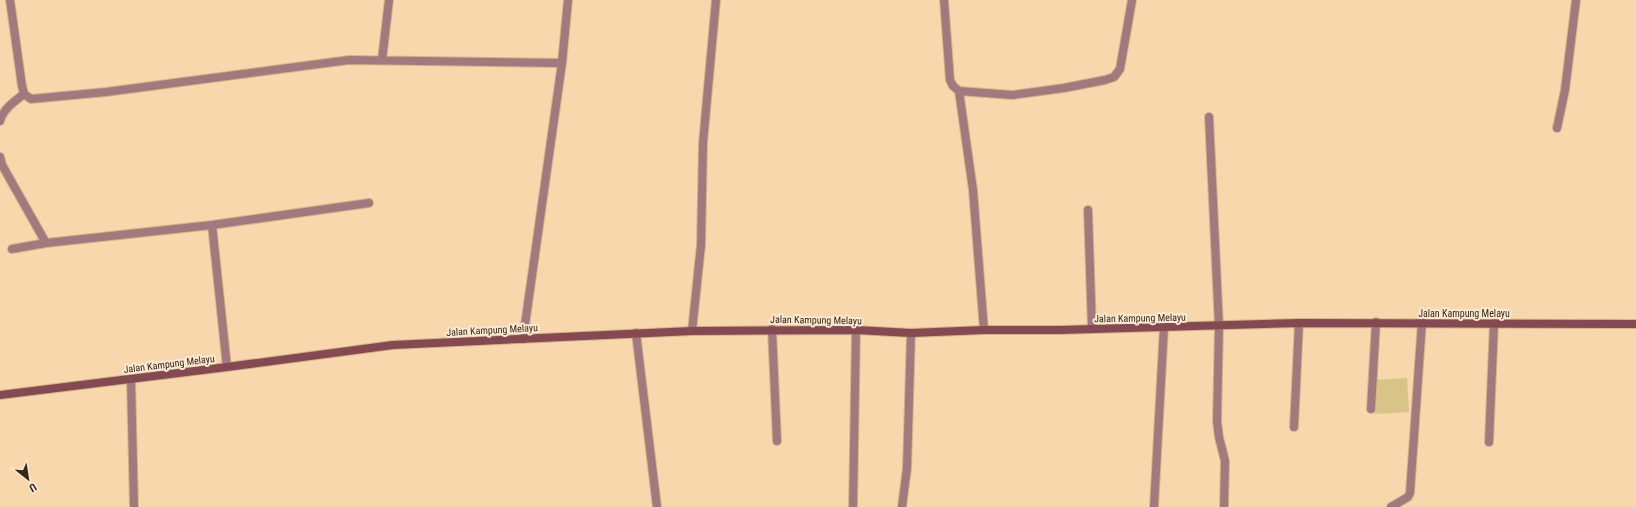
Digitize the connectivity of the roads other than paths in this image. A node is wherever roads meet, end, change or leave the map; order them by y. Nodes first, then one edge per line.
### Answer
1 (10, 0) edge
2 (388, 0) edge
3 (568, 0) edge
4 (716, 0) edge
5 (944, 0) edge
6 (1132, 0) edge
7 (1576, 0) edge
8 (382, 60) junction
9 (562, 63) junction
10 (959, 91) junction
11 (24, 94) junction
12 (1209, 117) dead end
13 (0, 121) edge
14 (1557, 128) dead end
15 (0, 157) edge
16 (369, 203) dead end
17 (1088, 210) dead end
18 (212, 225) junction
19 (46, 243) junction
20 (12, 249) dead end
21 (1376, 322) junction
22 (1422, 322) junction
23 (1300, 323) junction
24 (1494, 323) junction
25 (1636, 324) edge
26 (1220, 326) junction
27 (1164, 327) junction
28 (1092, 329) junction
29 (772, 330) junction
30 (856, 330) junction
31 (984, 330) junction
32 (692, 331) junction
33 (636, 334) junction
34 (912, 334) junction
35 (523, 339) junction
36 (227, 367) junction
37 (131, 379) junction
38 (0, 395) edge
39 (1371, 410) dead end
40 (1294, 427) dead end
41 (777, 441) dead end
42 (1488, 442) dead end
43 (134, 507) edge
44 (657, 507) edge
45 (853, 507) edge
46 (902, 507) edge
47 (1154, 507) edge
48 (1224, 507) edge
49 (1391, 507) edge

1 - 11 street
2 - 8 street
3 - 9 street
4 - 32 street
5 - 10 street
6 - 10 street
7 - 14 street
8 - 9 street
8 - 11 street
9 - 35 street
10 - 31 street
11 - 13 street
12 - 26 street
15 - 19 street
16 - 18 street
17 - 28 street
18 - 19 street
18 - 36 street
19 - 20 street
21 - 22 main road, Jalan Kampung Melayu
21 - 23 main road, Jalan Kampung Melayu
21 - 39 street
22 - 24 main road, Jalan Kampung Melayu
22 - 49 street
23 - 26 main road, Jalan Kampung Melayu
23 - 40 street
24 - 25 main road, Jalan Kampung Melayu
24 - 42 street
26 - 27 main road, Jalan Kampung Melayu
26 - 48 street
27 - 28 main road, Jalan Kampung Melayu
27 - 47 street
28 - 31 main road, Jalan Kampung Melayu
29 - 30 main road, Jalan Kampung Melayu
29 - 32 main road, Jalan Kampung Melayu
29 - 41 street
30 - 34 main road, Jalan Kampung Melayu
30 - 45 street
31 - 34 main road, Jalan Kampung Melayu
32 - 33 main road, Jalan Kampung Melayu
33 - 35 main road, Jalan Kampung Melayu
33 - 44 street
34 - 46 street
35 - 36 main road, Jalan Kampung Melayu
36 - 37 main road, Jalan Kampung Melayu
37 - 38 main road, Jalan Kampung Melayu
37 - 43 street

